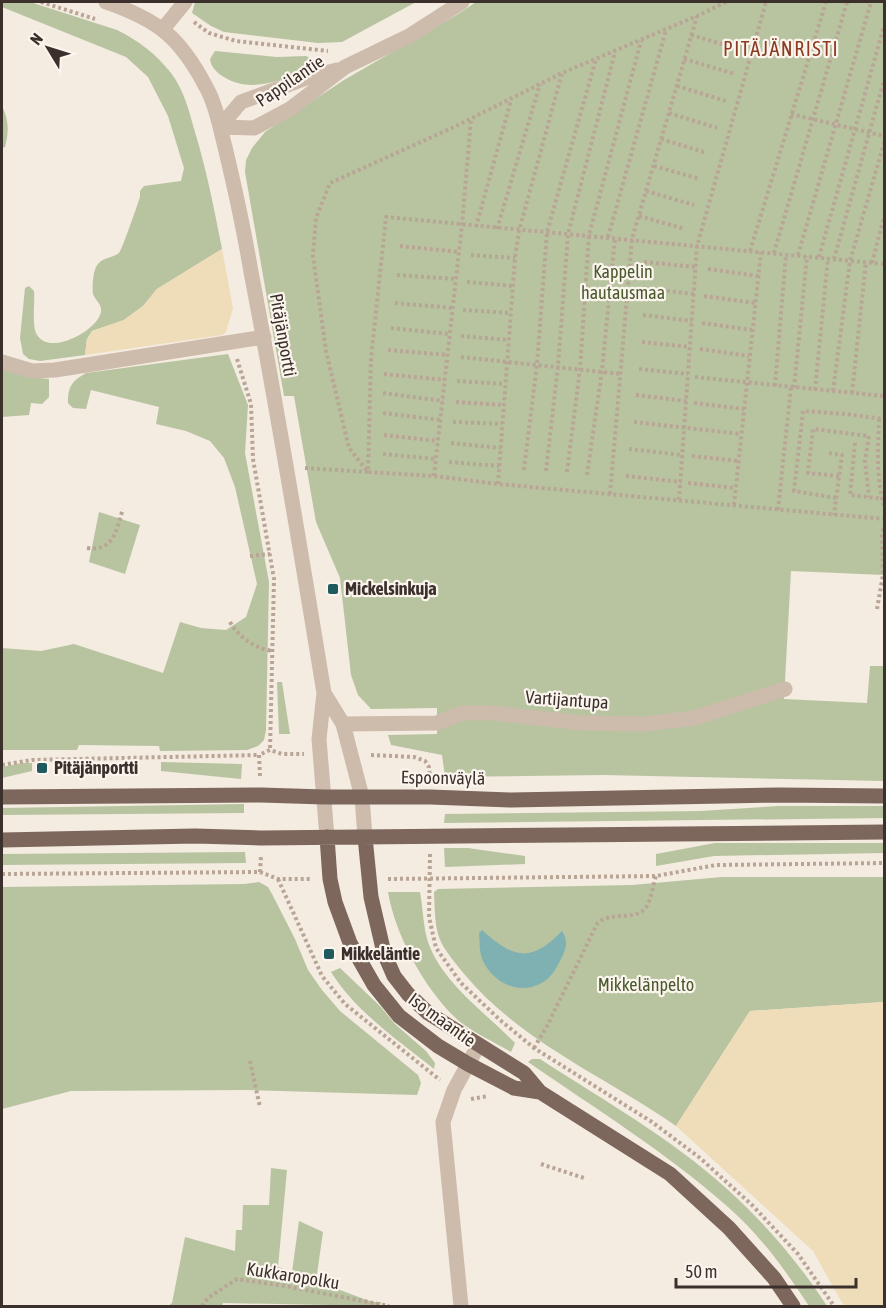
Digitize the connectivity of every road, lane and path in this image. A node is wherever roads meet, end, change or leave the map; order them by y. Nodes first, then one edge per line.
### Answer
1 (41, 2) edge
2 (106, 2) edge
3 (462, 2) edge
4 (726, 2) edge
5 (766, 2) edge
6 (826, 2) edge
7 (848, 2) edge
8 (871, 2) edge
9 (182, 5) edge
10 (697, 16) junction
11 (104, 22) dead end
12 (885, 26) edge
13 (163, 29) junction
14 (666, 29) junction
15 (691, 35) junction
16 (641, 40) junction
17 (739, 49) dead end
18 (615, 51) junction
19 (338, 52) dead end
20 (684, 59) junction
21 (596, 60) junction
22 (345, 67) junction
23 (562, 73) junction
24 (735, 74) dead end
25 (885, 80) edge
26 (540, 84) junction
27 (677, 86) junction
28 (512, 99) junction
29 (726, 100) dead end
30 (669, 113) junction
31 (791, 114) junction
32 (471, 119) junction
33 (813, 119) junction
34 (835, 124) junction
35 (220, 128) junction
36 (717, 128) dead end
37 (855, 129) junction
38 (870, 133) junction
39 (885, 136) edge
40 (661, 139) junction
41 (885, 143) edge
42 (707, 153) dead end
43 (654, 166) junction
44 (700, 179) dead end
45 (646, 191) junction
46 (694, 205) dead end
47 (639, 216) junction
48 (885, 218) edge
49 (462, 225) junction
50 (476, 227) junction
51 (497, 229) junction
52 (686, 229) dead end
53 (519, 231) junction
54 (547, 232) junction
55 (568, 234) junction
56 (589, 236) junction
57 (608, 237) junction
58 (615, 238) junction
59 (632, 240) junction
60 (400, 246) dead end
61 (697, 246) junction
62 (750, 251) junction
63 (459, 252) junction
64 (761, 252) junction
65 (774, 254) junction
66 (786, 254) junction
67 (471, 255) dead end
68 (798, 255) junction
69 (807, 256) junction
70 (819, 257) junction
71 (515, 258) junction
72 (831, 259) junction
73 (850, 261) junction
74 (644, 262) dead end
75 (866, 262) junction
76 (872, 263) junction
77 (885, 264) edge
78 (696, 267) junction
79 (708, 269) dead end
80 (397, 275) dead end
81 (758, 276) junction
82 (456, 279) junction
83 (467, 282) dead end
84 (513, 286) junction
85 (643, 288) dead end
86 (694, 294) junction
87 (704, 296) dead end
88 (395, 303) dead end
89 (755, 303) junction
90 (453, 308) junction
91 (463, 310) dead end
92 (511, 313) junction
93 (643, 315) dead end
94 (692, 321) junction
95 (702, 323) dead end
96 (391, 328) dead end
97 (752, 330) junction
98 (450, 334) junction
99 (461, 336) dead end
100 (264, 337) junction
101 (508, 340) junction
102 (232, 341) junction
103 (642, 342) dead end
104 (690, 347) junction
105 (699, 349) dead end
106 (388, 350) dead end
107 (447, 355) junction
108 (750, 356) junction
109 (461, 357) dead end
110 (507, 361) junction
111 (2, 362) edge
112 (537, 364) junction
113 (558, 366) junction
114 (580, 369) junction
115 (639, 369) dead end
116 (602, 371) junction
117 (384, 374) dead end
118 (621, 374) junction
119 (688, 374) junction
120 (695, 377) dead end
121 (445, 380) junction
122 (457, 381) dead end
123 (747, 383) junction
124 (505, 384) junction
125 (775, 386) junction
126 (792, 388) junction
127 (815, 390) junction
128 (833, 391) junction
129 (383, 393) dead end
130 (852, 393) junction
131 (636, 396) dead end
132 (885, 396) edge
133 (442, 400) junction
134 (686, 401) junction
135 (456, 402) dead end
136 (694, 403) dead end
137 (503, 405) junction
138 (744, 409) junction
139 (383, 413) dead end
140 (882, 419) edge
141 (440, 420) junction
142 (453, 422) dead end
143 (634, 422) dead end
144 (502, 424) junction
145 (685, 427) junction
146 (741, 434) junction
147 (384, 435) dead end
148 (438, 441) junction
149 (451, 443) dead end
150 (855, 443) dead end
151 (501, 448) junction
152 (629, 449) dead end
153 (829, 453) dead end
154 (383, 454) dead end
155 (682, 455) junction
156 (692, 456) dead end
157 (436, 459) junction
158 (739, 461) junction
159 (449, 462) dead end
160 (499, 466) junction
161 (304, 468) dead end
162 (524, 470) dead end
163 (546, 471) dead end
164 (368, 472) junction
165 (567, 472) dead end
166 (587, 475) dead end
167 (434, 476) junction
168 (626, 476) dead end
169 (839, 476) junction
170 (681, 482) junction
171 (688, 483) dead end
172 (498, 484) junction
173 (735, 488) junction
174 (610, 494) junction
175 (869, 497) junction
176 (836, 498) junction
177 (883, 499) edge
178 (679, 500) junction
179 (734, 505) junction
180 (885, 507) edge
181 (123, 509) dead end
182 (778, 510) junction
183 (834, 515) junction
184 (885, 519) edge
185 (885, 528) edge
186 (87, 548) dead end
187 (270, 554) junction
188 (250, 556) dead end
189 (877, 609) dead end
190 (230, 622) dead end
191 (272, 651) junction
192 (785, 689) dead end
193 (324, 693) junction
194 (343, 724) junction
195 (270, 750) dead end
196 (259, 755) dead end
197 (2, 765) edge
198 (885, 796) edge
199 (2, 797) edge
200 (324, 797) junction
201 (362, 797) junction
202 (885, 832) edge
203 (327, 837) junction
204 (365, 837) junction
205 (2, 840) edge
206 (885, 863) edge
207 (2, 874) edge
208 (656, 876) junction
209 (278, 879) junction
210 (330, 879) junction
211 (370, 879) junction
212 (429, 879) junction
213 (478, 1046) junction
214 (534, 1048) junction
215 (250, 1061) dead end
216 (468, 1064) junction
217 (435, 1077) dead end
218 (540, 1092) junction
219 (497, 1095) dead end
220 (469, 1100) dead end
221 (260, 1107) dead end
222 (541, 1164) dead end
223 (584, 1178) dead end
224 (202, 1306) edge
225 (389, 1306) edge
226 (461, 1306) edge
227 (793, 1306) edge
228 (834, 1306) edge

1 - 11 path
2 - 13 street, Pitäjänportti
3 - 22 street, Pappilantie
4 - 10 path
5 - 61 path
6 - 31 path
7 - 33 path
8 - 34 path
9 - 13 street
9 - 19 path
10 - 14 path
10 - 15 path
12 - 37 path
13 - 35 street, Pitäjänportti
14 - 16 path
14 - 57 path
15 - 17 path
15 - 20 path
16 - 18 path
16 - 56 path
18 - 21 path
18 - 55 path
20 - 24 path
20 - 27 path
21 - 23 path
21 - 54 path
22 - 35 street, Pappilantie
22 - 35 street, Pappilantie
23 - 26 path
23 - 53 path
25 - 38 path
26 - 28 path
26 - 51 path
27 - 29 path
27 - 30 path
28 - 32 path
28 - 50 path
30 - 36 path
30 - 40 path
31 - 33 path
31 - 62 path
32 - 49 path
32 - 164 path
33 - 34 path
33 - 65 path
34 - 37 path
34 - 68 path
35 - 100 street, Pitäjänportti
37 - 38 path
37 - 70 path
38 - 39 path
38 - 72 path
40 - 42 path
40 - 43 path
41 - 73 path
43 - 44 path
43 - 45 path
45 - 46 path
45 - 47 path
47 - 52 path
47 - 59 path
48 - 76 path
49 - 50 path
49 - 63 path
49 - 164 path
50 - 51 path
51 - 53 path
53 - 54 path
53 - 71 path
54 - 55 path
54 - 112 path
55 - 56 path
55 - 113 path
56 - 57 path
56 - 114 path
57 - 58 path
58 - 59 path
58 - 116 path
59 - 61 path
59 - 118 path
60 - 63 path
61 - 62 path
61 - 78 path
62 - 64 path
63 - 82 path
64 - 65 path
64 - 81 path
65 - 66 path
66 - 68 path
66 - 125 path
67 - 71 path
68 - 69 path
69 - 70 path
69 - 126 path
70 - 72 path
71 - 84 path
72 - 73 path
72 - 127 path
73 - 75 path
73 - 128 path
74 - 78 path
75 - 76 path
75 - 130 path
76 - 77 path
78 - 86 path
79 - 81 path
80 - 82 path
81 - 89 path
82 - 90 path
83 - 84 path
84 - 92 path
85 - 86 path
86 - 94 path
87 - 89 path
88 - 90 path
89 - 97 path
90 - 98 path
91 - 92 path
92 - 101 path
93 - 94 path
94 - 104 path
95 - 97 path
96 - 98 path
97 - 108 path
98 - 107 path
99 - 101 path
100 - 102 street
100 - 193 street, Pitäjänportti
101 - 110 path
102 - 111 street
102 - 187 path
103 - 104 path
104 - 119 path
105 - 108 path
106 - 107 path
107 - 121 path
108 - 123 path
109 - 110 path
110 - 112 path
110 - 124 path
112 - 113 path
112 - 162 path
113 - 114 path
113 - 163 path
114 - 116 path
114 - 165 path
115 - 119 path
116 - 118 path
116 - 166 path
117 - 121 path
118 - 174 path
119 - 134 path
120 - 123 path
121 - 133 path
122 - 124 path
123 - 125 path
123 - 138 path
124 - 137 path
125 - 126 path
126 - 127 path
126 - 182 path
127 - 128 path
128 - 130 path
129 - 133 path
130 - 132 path
131 - 134 path
133 - 141 path
134 - 145 path
135 - 137 path
136 - 138 path
137 - 144 path
138 - 146 path
139 - 141 path
140 - 176 path
140 - 177 path
141 - 148 path
142 - 144 path
143 - 145 path
144 - 151 path
145 - 146 path
145 - 155 path
146 - 158 path
147 - 148 path
148 - 157 path
149 - 151 path
150 - 175 path
151 - 160 path
152 - 155 path
153 - 169 path
154 - 157 path
155 - 170 path
156 - 158 path
157 - 167 path
158 - 173 path
159 - 160 path
160 - 172 path
161 - 164 path
164 - 167 path
167 - 172 path
168 - 170 path
169 - 175 path
169 - 176 path
170 - 178 path
171 - 173 path
172 - 174 path
173 - 179 path
174 - 178 path
175 - 177 path
176 - 183 path
177 - 180 path
178 - 179 path
179 - 182 path
181 - 186 path
182 - 183 path
183 - 184 path
185 - 189 path
187 - 188 path
187 - 191 path
190 - 191 path
191 - 195 path
192 - 194 street, Vartijantupa
193 - 194 street, Pitäjänportti
193 - 200 street, Pitäjänportti
194 - 201 street, Pitäjänportti
196 - 197 path
198 - 201 main road, Espoonväylä
199 - 200 main road, Espoonväylä
200 - 201 main road, Espoonväylä
200 - 203 street, Pitäjänportti
201 - 204 street, Pitäjänportti
202 - 204 main road
203 - 204 main road
203 - 205 main road
203 - 210 main road, Iso maantie
204 - 211 main road, Iso maantie
206 - 208 path
207 - 209 path
208 - 212 path
208 - 214 path
209 - 210 path
209 - 217 path
210 - 216 main road, Iso maantie
211 - 212 path
211 - 213 main road, Iso maantie
212 - 214 path
213 - 216 street
213 - 218 main road, Iso maantie
214 - 228 path
215 - 221 path
216 - 218 main road, Iso maantie
216 - 226 street
218 - 227 main road, Iso maantie
219 - 220 path
222 - 223 path
224 - 225 path, Kukkaropolku

